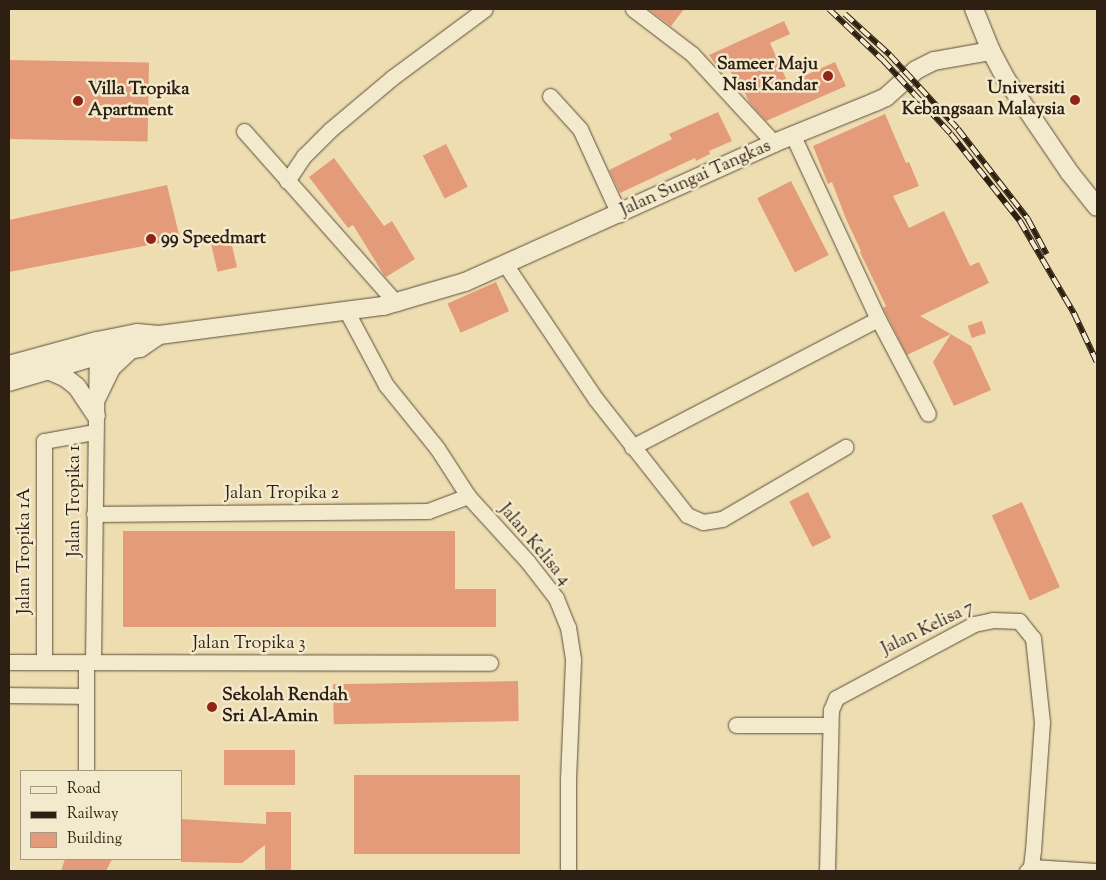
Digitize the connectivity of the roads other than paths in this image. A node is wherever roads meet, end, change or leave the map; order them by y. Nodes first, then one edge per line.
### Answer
1 (485, 9) edge
2 (633, 9) edge
3 (974, 9) edge
4 (991, 51) junction
5 (550, 96) dead end
6 (244, 131) dead end
7 (793, 136) junction
8 (774, 143) junction
9 (288, 181) junction
10 (1097, 207) edge
11 (619, 214) junction
12 (505, 264) junction
13 (390, 304) junction
14 (347, 312) junction
15 (878, 319) junction
16 (159, 335) junction
17 (96, 349) junction
18 (131, 350) junction
19 (9, 365) edge
20 (48, 370) junction
21 (9, 382) edge
22 (928, 414) dead end
23 (95, 416) junction
24 (632, 446) junction
25 (845, 447) dead end
26 (468, 496) junction
27 (94, 514) junction
28 (9, 662) edge
29 (44, 662) junction
30 (90, 662) junction
31 (490, 663) dead end
32 (9, 695) edge
33 (86, 696) junction
34 (736, 725) dead end
35 (830, 725) junction
36 (86, 770) edge
37 (1029, 869) edge
38 (568, 871) edge
39 (827, 871) edge
40 (1097, 871) edge

1 - 9 street
2 - 8 street
3 - 4 street
4 - 7 street, Jalan Sungai Tangkas
4 - 10 street
5 - 11 street
6 - 9 street
7 - 8 street, Jalan Sungai Tangkas
7 - 15 street
8 - 11 street, Jalan Sungai Tangkas
9 - 13 street
11 - 12 street, Jalan Sungai Tangkas
12 - 13 street, Jalan Sungai Tangkas
12 - 24 street
13 - 14 street, Jalan Sungai Tangkas
14 - 16 street, Jalan Sungai Tangkas
14 - 26 street, Jalan Kelisa 4
15 - 22 street
15 - 24 street
16 - 17 street
16 - 18 street
17 - 18 street
17 - 19 street
17 - 20 street
17 - 23 street, Jalan Tropika 1
18 - 23 street
20 - 21 street
20 - 23 street
23 - 27 street, Jalan Tropika 1
23 - 29 street, Jalan Tropika 1A
24 - 25 street
26 - 27 street, Jalan Tropika 2
26 - 38 street, Jalan Kelisa 4
27 - 30 street, Jalan Tropika 1
28 - 29 street, Jalan Tropika 3
29 - 30 street, Jalan Tropika 3
30 - 31 street, Jalan Tropika 3
30 - 33 street, Jalan Tropika 1
32 - 33 street
33 - 36 street, Jalan Tropika 1
34 - 35 street
35 - 37 street, Jalan Kelisa 7
35 - 39 street, Jalan Kelisa 7
37 - 40 street

